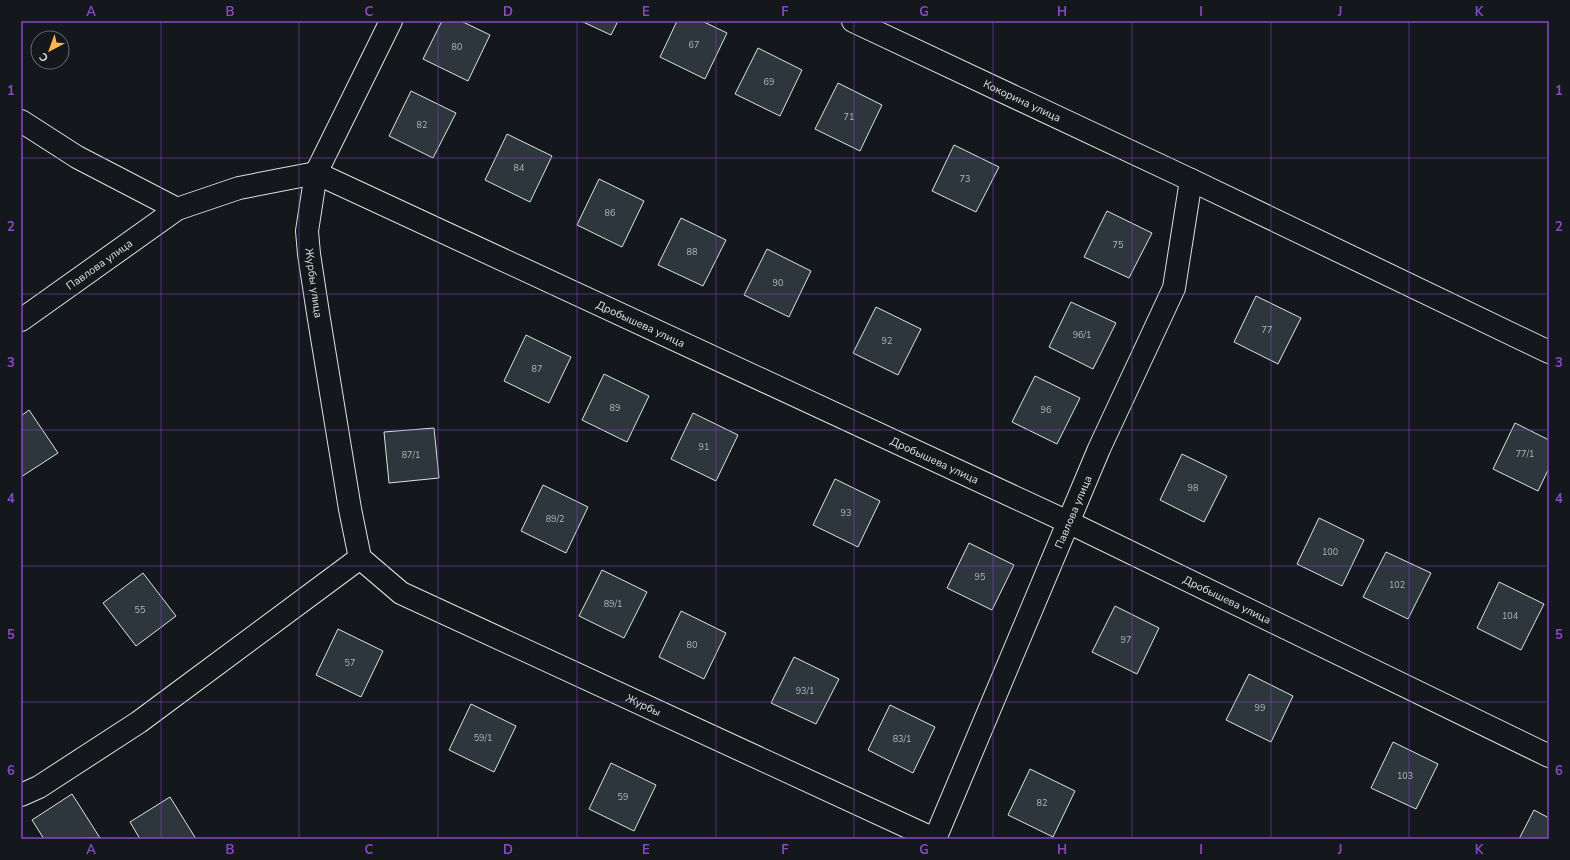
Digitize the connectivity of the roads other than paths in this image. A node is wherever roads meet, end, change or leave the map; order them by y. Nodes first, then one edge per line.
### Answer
1 (391, 21) edge
2 (853, 21) edge
3 (21, 122) edge
4 (316, 173) junction
5 (1191, 180) junction
6 (177, 208) junction
7 (21, 320) edge
8 (1549, 352) edge
9 (1068, 522) junction
10 (360, 558) junction
11 (1549, 756) edge
12 (21, 796) edge
13 (935, 839) edge

1 - 4 street, Журбы улица
2 - 5 street, Кокорина улица
3 - 6 street
4 - 6 street, Павлова улица
4 - 9 street, Дробышева улица
4 - 10 street, Журбы улица
5 - 8 street, Кокорина улица
5 - 9 street, Павлова улица
6 - 7 street, Павлова улица
9 - 11 street, Дробышева улица
9 - 13 street, Павлова улица
10 - 12 street
10 - 13 street, Журбы

